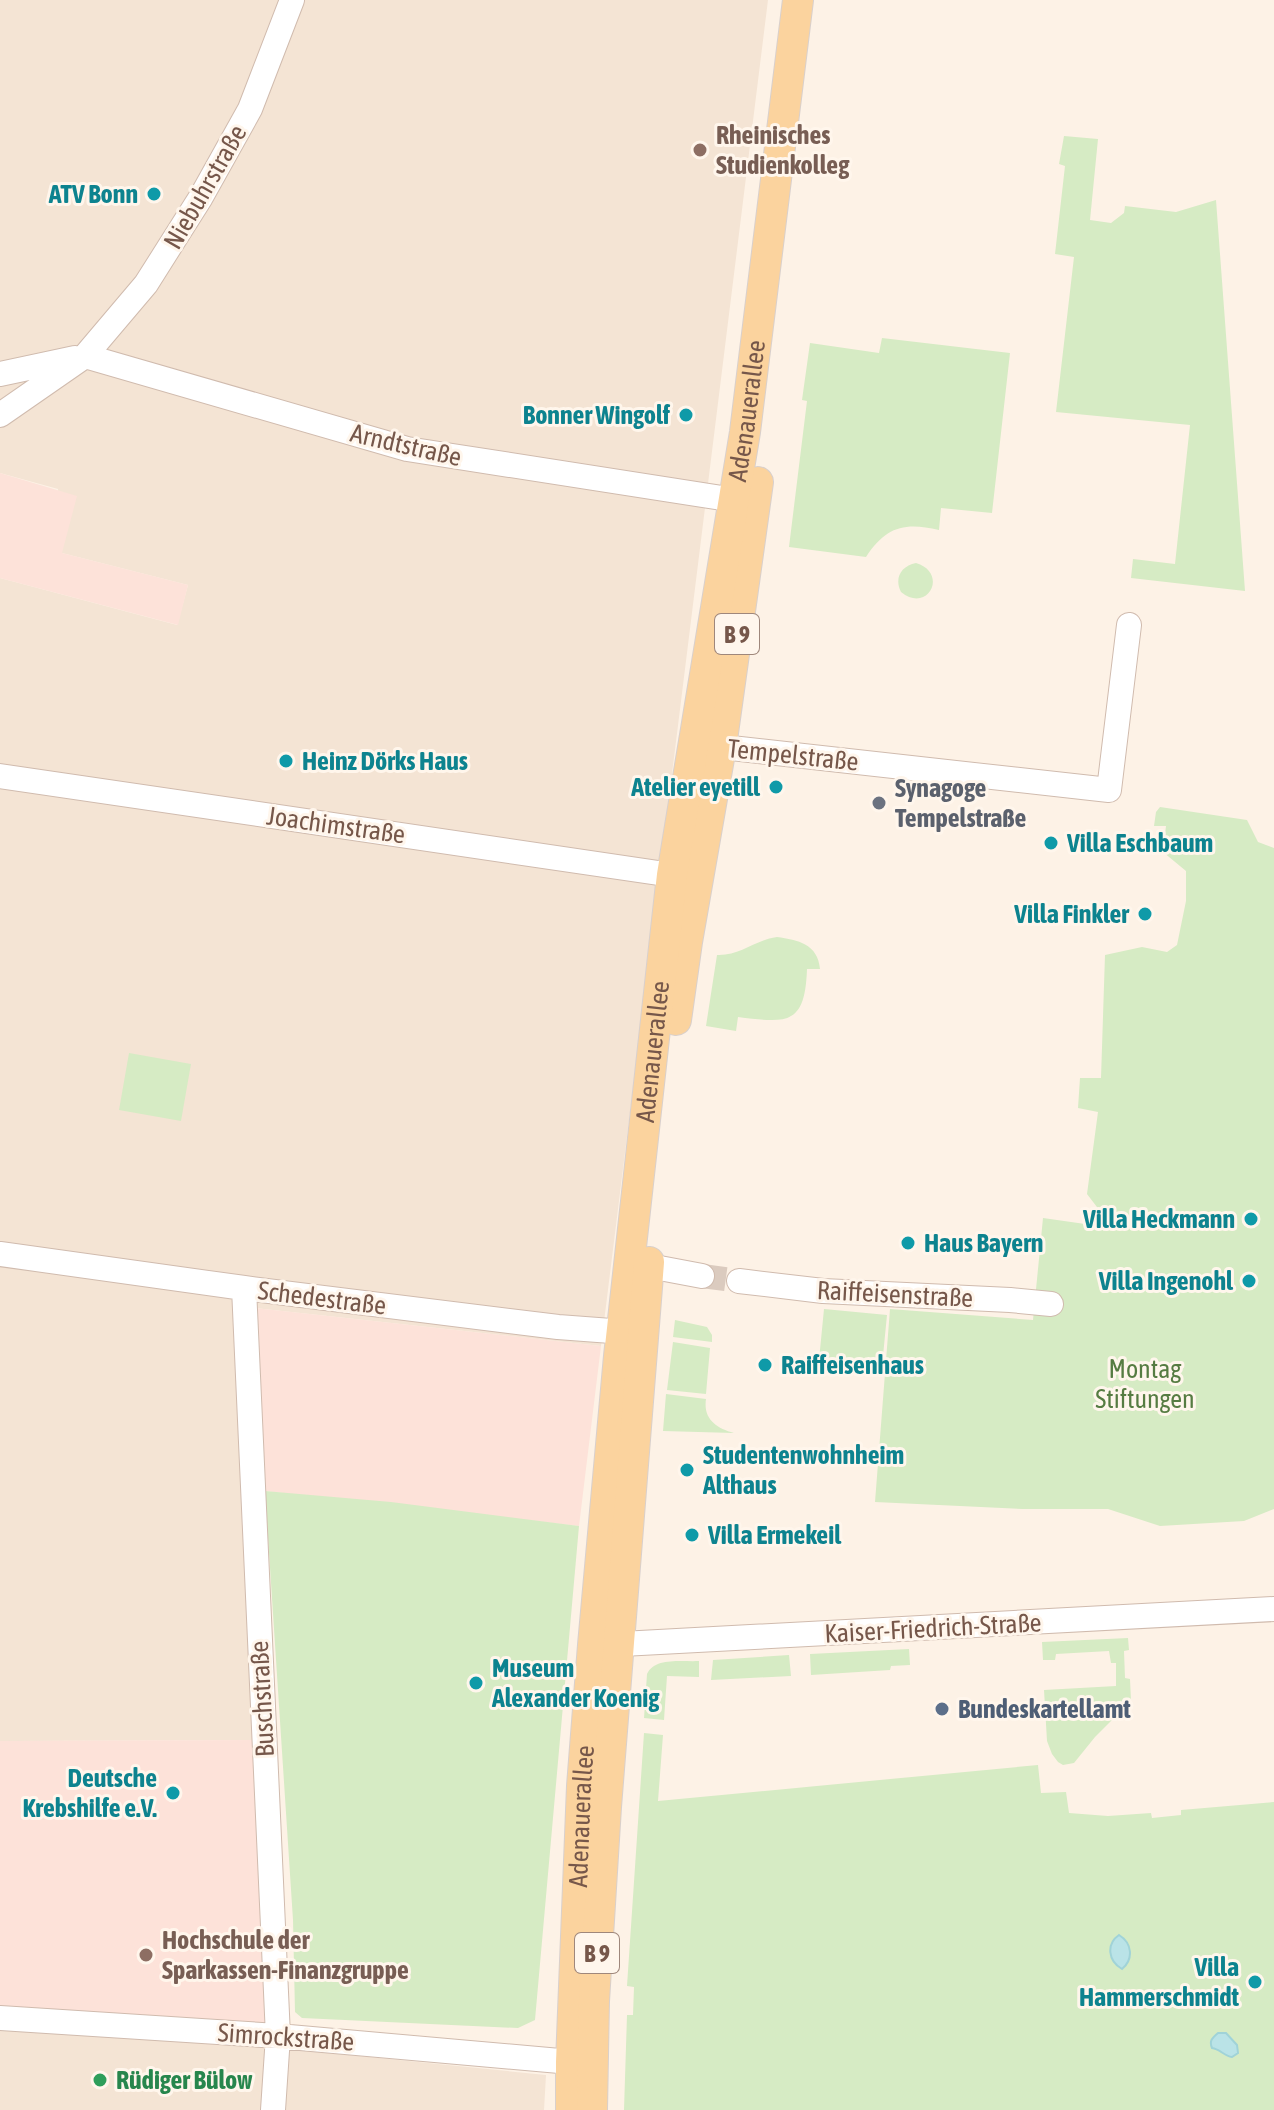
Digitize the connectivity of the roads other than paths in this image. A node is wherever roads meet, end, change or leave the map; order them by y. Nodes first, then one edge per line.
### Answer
1 (292, 0) edge
2 (798, 0) edge
3 (819, 0) edge
4 (85, 356) junction
5 (0, 374) edge
6 (0, 415) edge
7 (735, 500) junction
8 (1129, 625) dead end
9 (707, 745) junction
10 (0, 776) edge
11 (672, 875) junction
12 (0, 1254) edge
13 (649, 1266) junction
14 (702, 1276) tunnel mouth
15 (739, 1281) tunnel mouth
16 (244, 1288) junction
17 (1051, 1304) dead end
18 (633, 1332) junction
19 (1274, 1609) edge
20 (605, 1645) junction
21 (0, 2018) edge
22 (278, 2036) junction
23 (571, 2062) junction
24 (273, 2110) edge
25 (571, 2110) edge
26 (592, 2110) edge

1 - 4 street, Niebuhrstraße
2 - 7 main road, Adenauerallee / B 9
3 - 9 main road, Adenauerallee / B 9
4 - 5 street
4 - 6 street, Niebuhrstraße
4 - 7 street, Arndtstraße
7 - 9 main road, Adenauerallee / B 9
8 - 9 street, Tempelstraße
9 - 11 main road, Adenauerallee / B 9
9 - 13 main road, Adenauerallee / B 9
10 - 11 street, Joachimstraße
11 - 18 main road, Adenauerallee / B 9
12 - 16 street, Schedestraße
13 - 14 street
13 - 18 main road, Adenauerallee / B 9
15 - 17 street, Raiffeisenstraße
16 - 18 street, Schedestraße
16 - 22 street, Buschstraße
18 - 20 main road, Adenauerallee / B 9
19 - 20 street, Kaiser-Friedrich-Straße
20 - 23 main road, Adenauerallee / B 9
20 - 26 main road, Adenauerallee / B 9
21 - 22 street, Simrockstraße
22 - 23 street, Simrockstraße
22 - 24 street, Buschstraße
23 - 25 main road, Adenauerallee / B 9

